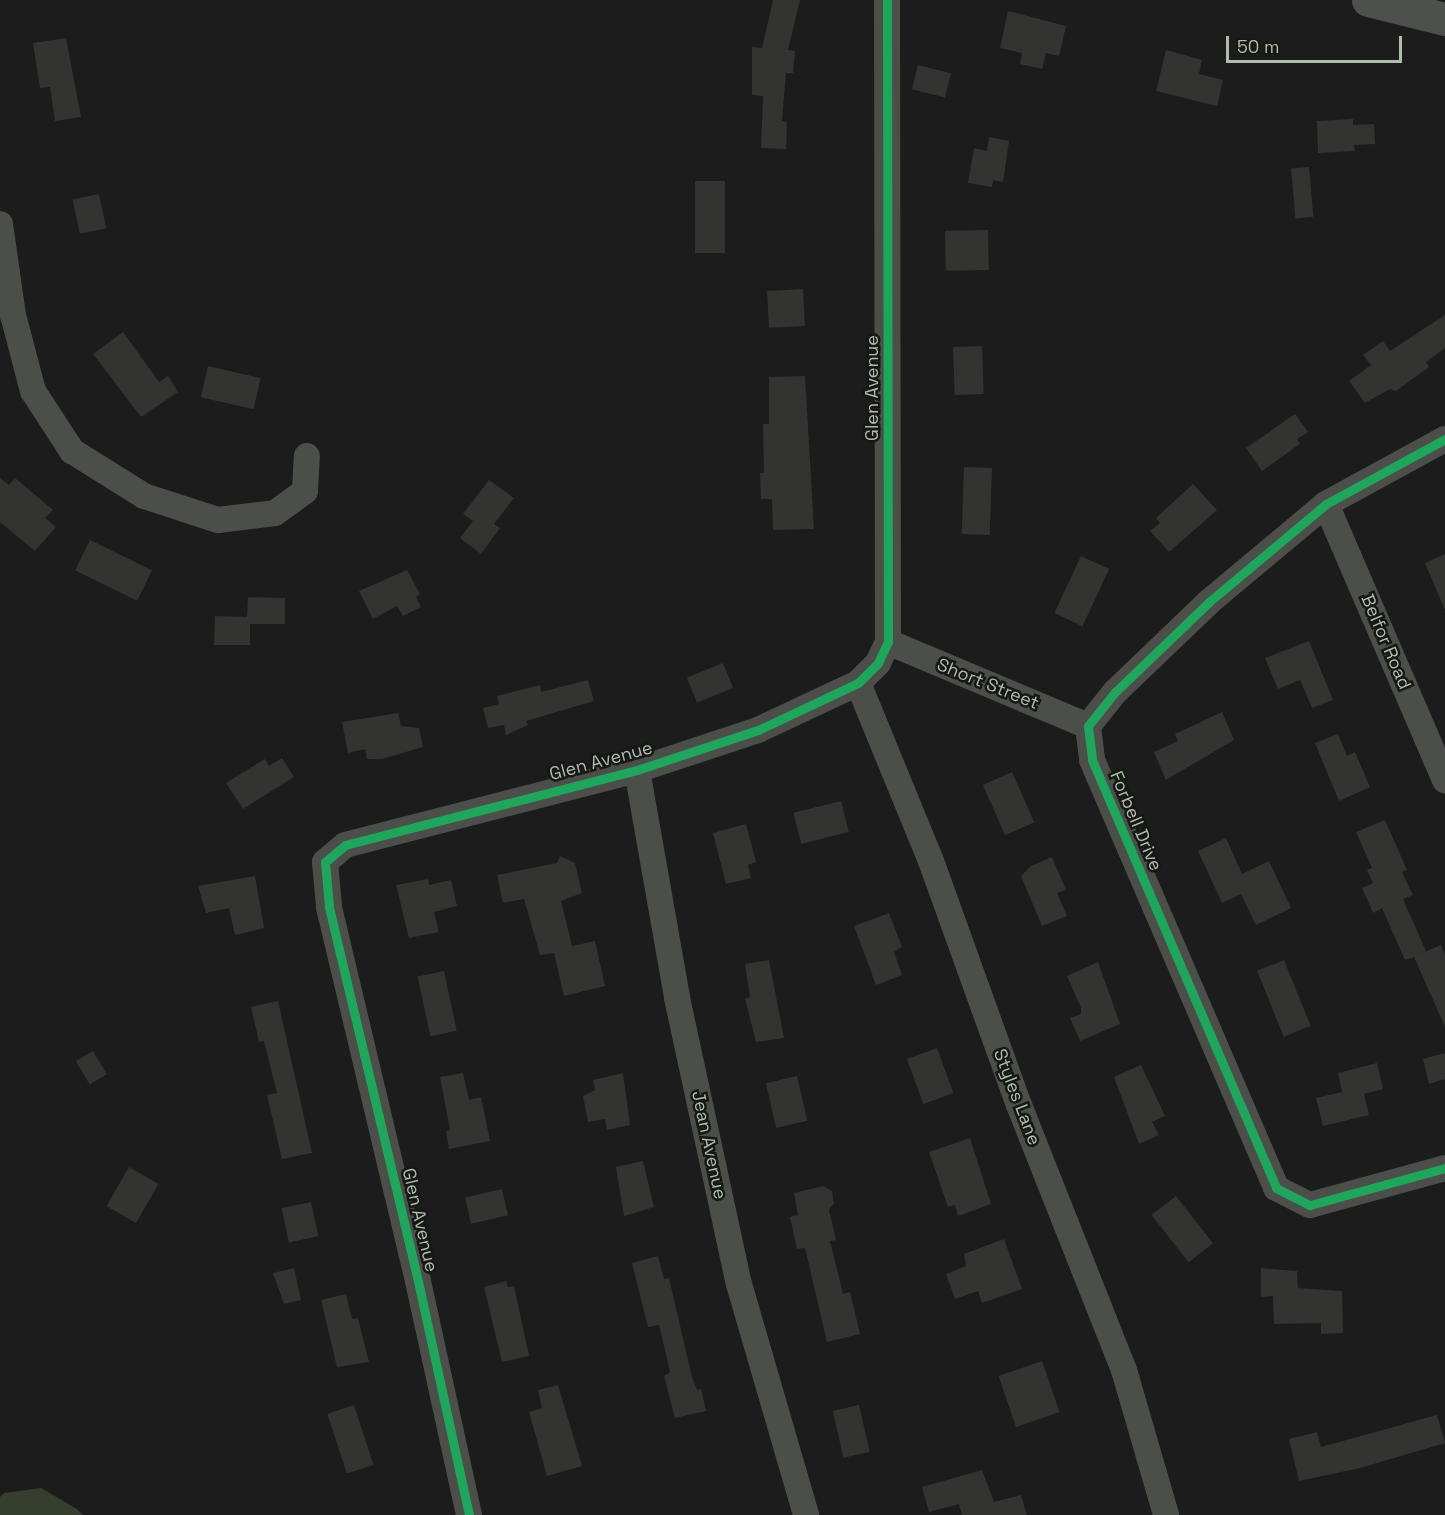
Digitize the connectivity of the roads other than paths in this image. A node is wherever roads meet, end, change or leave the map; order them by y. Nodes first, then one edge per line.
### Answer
1 (886, 0) edge
2 (1368, 0) edge
3 (1445, 19) edge
4 (0, 224) edge
5 (1445, 440) edge
6 (307, 456) dead end
7 (1326, 504) junction
8 (888, 642) junction
9 (858, 683) junction
10 (1088, 726) junction
11 (637, 770) junction
12 (1445, 780) edge
13 (1445, 1168) edge
14 (468, 1515) edge
15 (806, 1515) edge
16 (1166, 1515) edge

1 - 8 street, Glen Avenue
2 - 3 main road
4 - 6 street
5 - 7 street
7 - 10 street
7 - 12 street, Belfor Road
8 - 9 street, Glen Avenue
8 - 10 street, Short Street
9 - 11 street, Glen Avenue
9 - 16 street, Styles Lane
10 - 13 street, Forbell Drive
11 - 14 street, Glen Avenue
11 - 15 street, Jean Avenue

